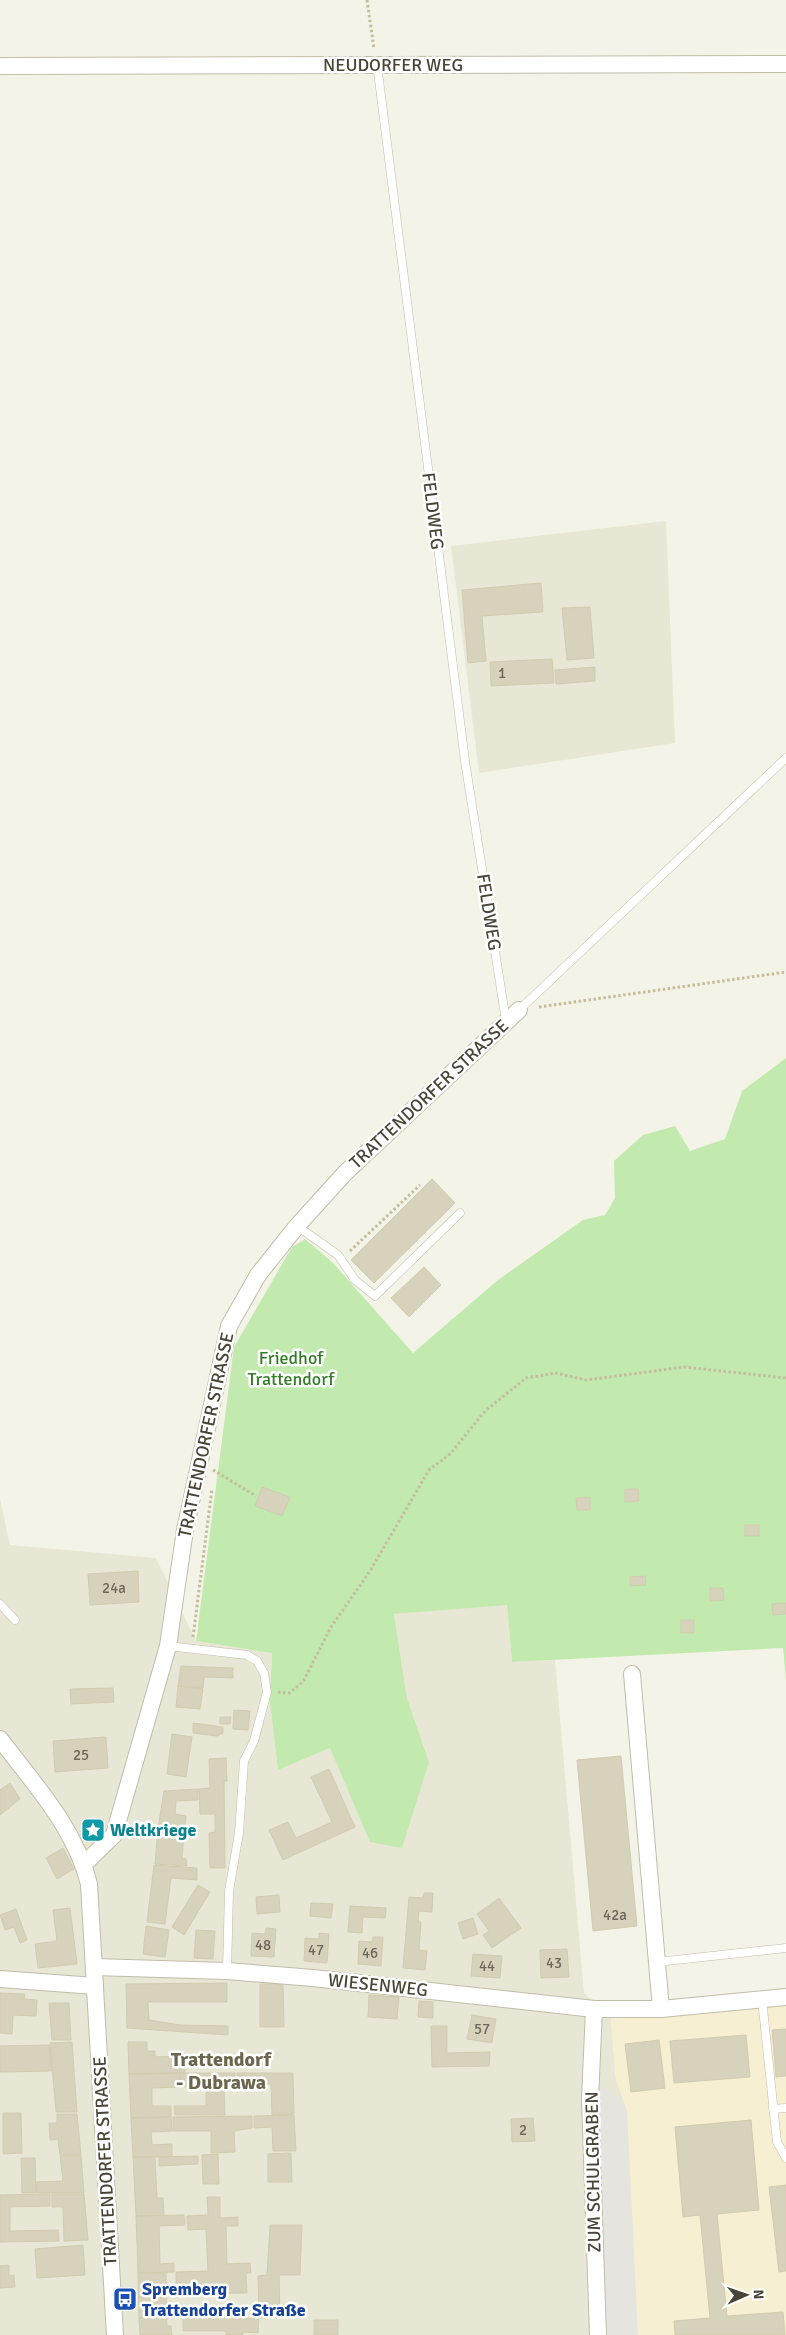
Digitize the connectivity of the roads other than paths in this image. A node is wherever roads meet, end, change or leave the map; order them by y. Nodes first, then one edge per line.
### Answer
1 (377, 64) junction
2 (786, 64) edge
3 (0, 66) edge
4 (786, 758) edge
5 (512, 1016) junction
6 (460, 1213) dead end
7 (297, 1226) junction
8 (0, 1604) edge
9 (14, 1620) dead end
10 (168, 1646) junction
11 (632, 1674) dead end
12 (0, 1739) edge
13 (84, 1864) junction
14 (786, 1948) edge
15 (657, 1962) junction
16 (94, 1967) junction
17 (227, 1971) junction
18 (0, 1979) edge
19 (95, 1986) junction
20 (786, 1997) edge
21 (762, 1999) junction
22 (594, 2008) junction
23 (661, 2009) junction
24 (786, 2108) edge
25 (773, 2109) junction
26 (786, 2158) edge
27 (115, 2335) edge
28 (598, 2335) edge

1 - 2 street, NEUDORFER WEG
1 - 3 street, NEUDORFER WEG
1 - 5 lane, FELDWEG
4 - 5 lane
5 - 7 street, TRATTENDORFER STRASSE
6 - 7 lane
7 - 10 street, TRATTENDORFER STRASSE
8 - 9 lane
10 - 13 street, TRATTENDORFER STRASSE
10 - 17 lane
11 - 15 street
12 - 13 street, TRATTENDORFER STRASSE
13 - 16 street, TRATTENDORFER STRASSE
14 - 15 lane
15 - 23 street
16 - 17 street, WIESENWEG
16 - 19 street, TRATTENDORFER STRASSE
17 - 22 street, WIESENWEG
18 - 19 street
19 - 27 street, TRATTENDORFER STRASSE
20 - 21 street, WIESENWEG
21 - 23 street, WIESENWEG
21 - 25 lane
22 - 23 street, WIESENWEG
22 - 28 street, ZUM SCHULGRABEN
24 - 25 lane
25 - 26 lane

